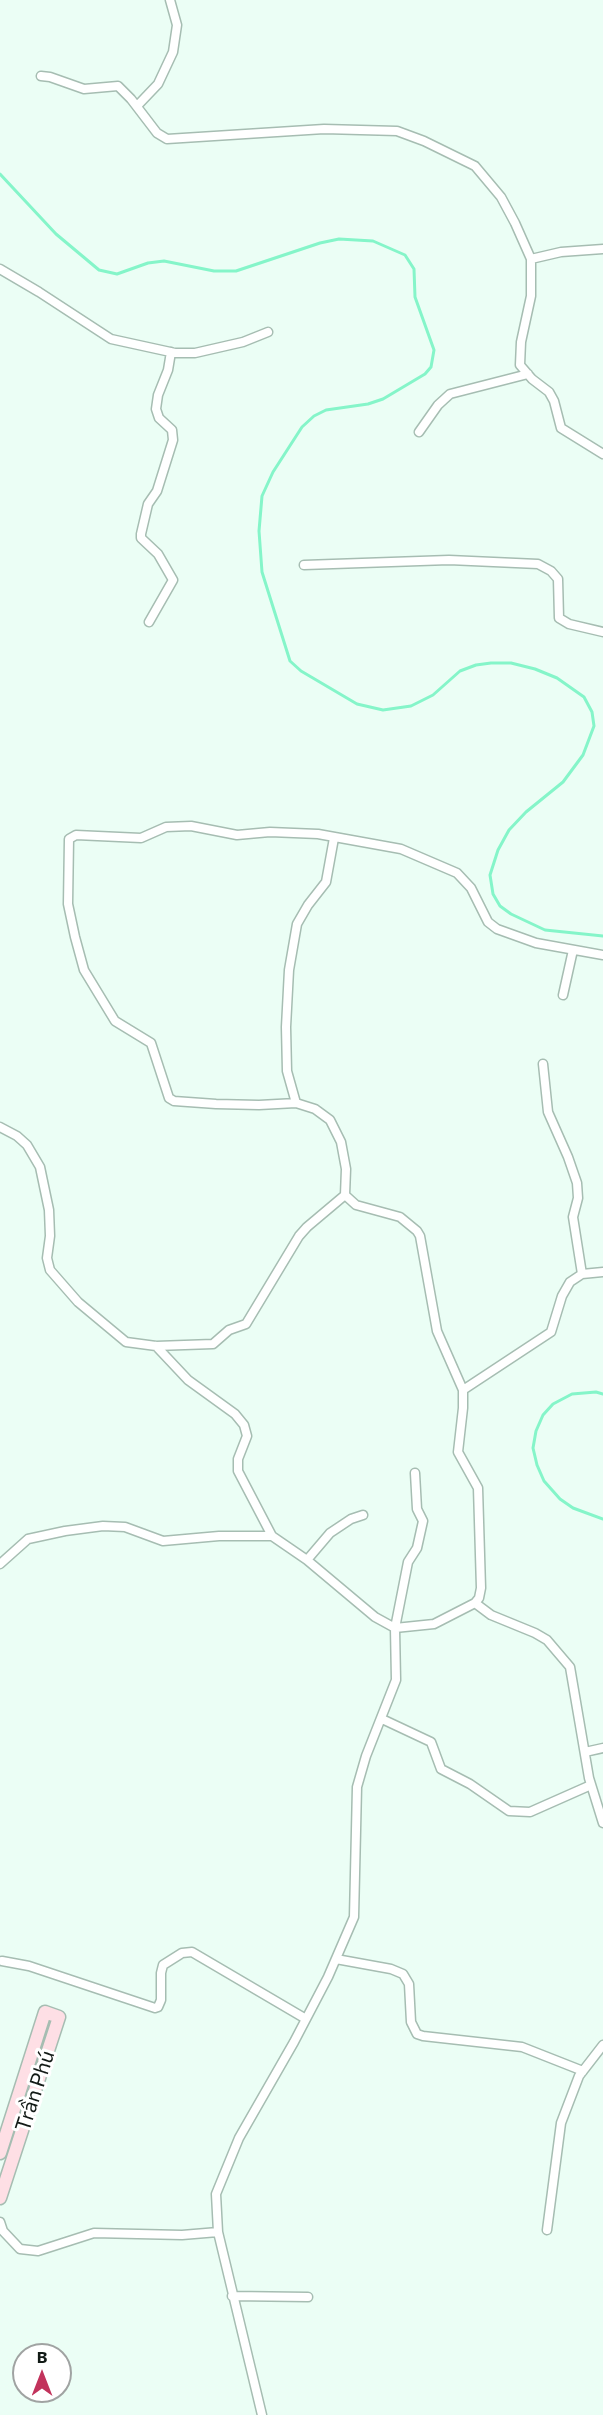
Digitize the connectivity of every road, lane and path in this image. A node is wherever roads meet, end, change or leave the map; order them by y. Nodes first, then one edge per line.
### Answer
1 (170, 0) edge
2 (41, 76) dead end
3 (137, 106) junction
4 (603, 249) edge
5 (531, 259) junction
6 (0, 269) edge
7 (268, 332) dead end
8 (171, 352) junction
9 (528, 374) junction
10 (419, 432) dead end
11 (603, 454) edge
12 (304, 565) dead end
13 (149, 622) dead end
14 (603, 632) edge
15 (334, 838) junction
16 (573, 950) junction
17 (603, 955) edge
18 (563, 995) dead end
19 (543, 1064) dead end
20 (296, 1103) junction
21 (0, 1127) edge
22 (345, 1195) junction
23 (603, 1272) edge
24 (582, 1274) junction
25 (156, 1346) junction
26 (463, 1390) junction
27 (415, 1473) dead end
28 (363, 1515) dead end
29 (272, 1536) junction
30 (307, 1560) junction
31 (0, 1564) edge
32 (475, 1603) junction
33 (395, 1628) junction
34 (382, 1719) junction
35 (603, 1748) edge
36 (585, 1752) junction
37 (591, 1785) junction
38 (603, 1823) edge
39 (336, 1959) junction
40 (2, 1961) dead end
41 (306, 2019) junction
42 (603, 2045) edge
43 (583, 2071) junction
44 (0, 2153) edge
45 (0, 2198) edge
46 (0, 2222) edge
47 (548, 2230) dead end
48 (218, 2232) junction
49 (232, 2296) junction
50 (308, 2297) dead end
51 (262, 2415) edge

1 - 3 street
2 - 3 street
3 - 5 street
4 - 5 street
5 - 9 street
6 - 8 street
7 - 8 street
8 - 13 street
9 - 10 street
9 - 11 street
12 - 14 street
15 - 16 street
15 - 20 street
15 - 20 street
16 - 17 street
16 - 18 street
19 - 24 street
20 - 22 street
21 - 25 street
22 - 25 street
22 - 26 street
23 - 24 street
24 - 26 street
25 - 29 street
26 - 32 street
27 - 33 street
28 - 30 street
29 - 30 street
29 - 31 street
30 - 33 street
32 - 33 street
32 - 36 street
33 - 34 street
34 - 37 street
34 - 39 street
35 - 36 street
36 - 37 street
37 - 38 street
39 - 41 street
39 - 43 street
40 - 41 street
41 - 48 street
42 - 43 street
43 - 47 street
44 - 45 main road, Trần Phú
46 - 48 street
48 - 49 street
49 - 50 street
49 - 51 street

